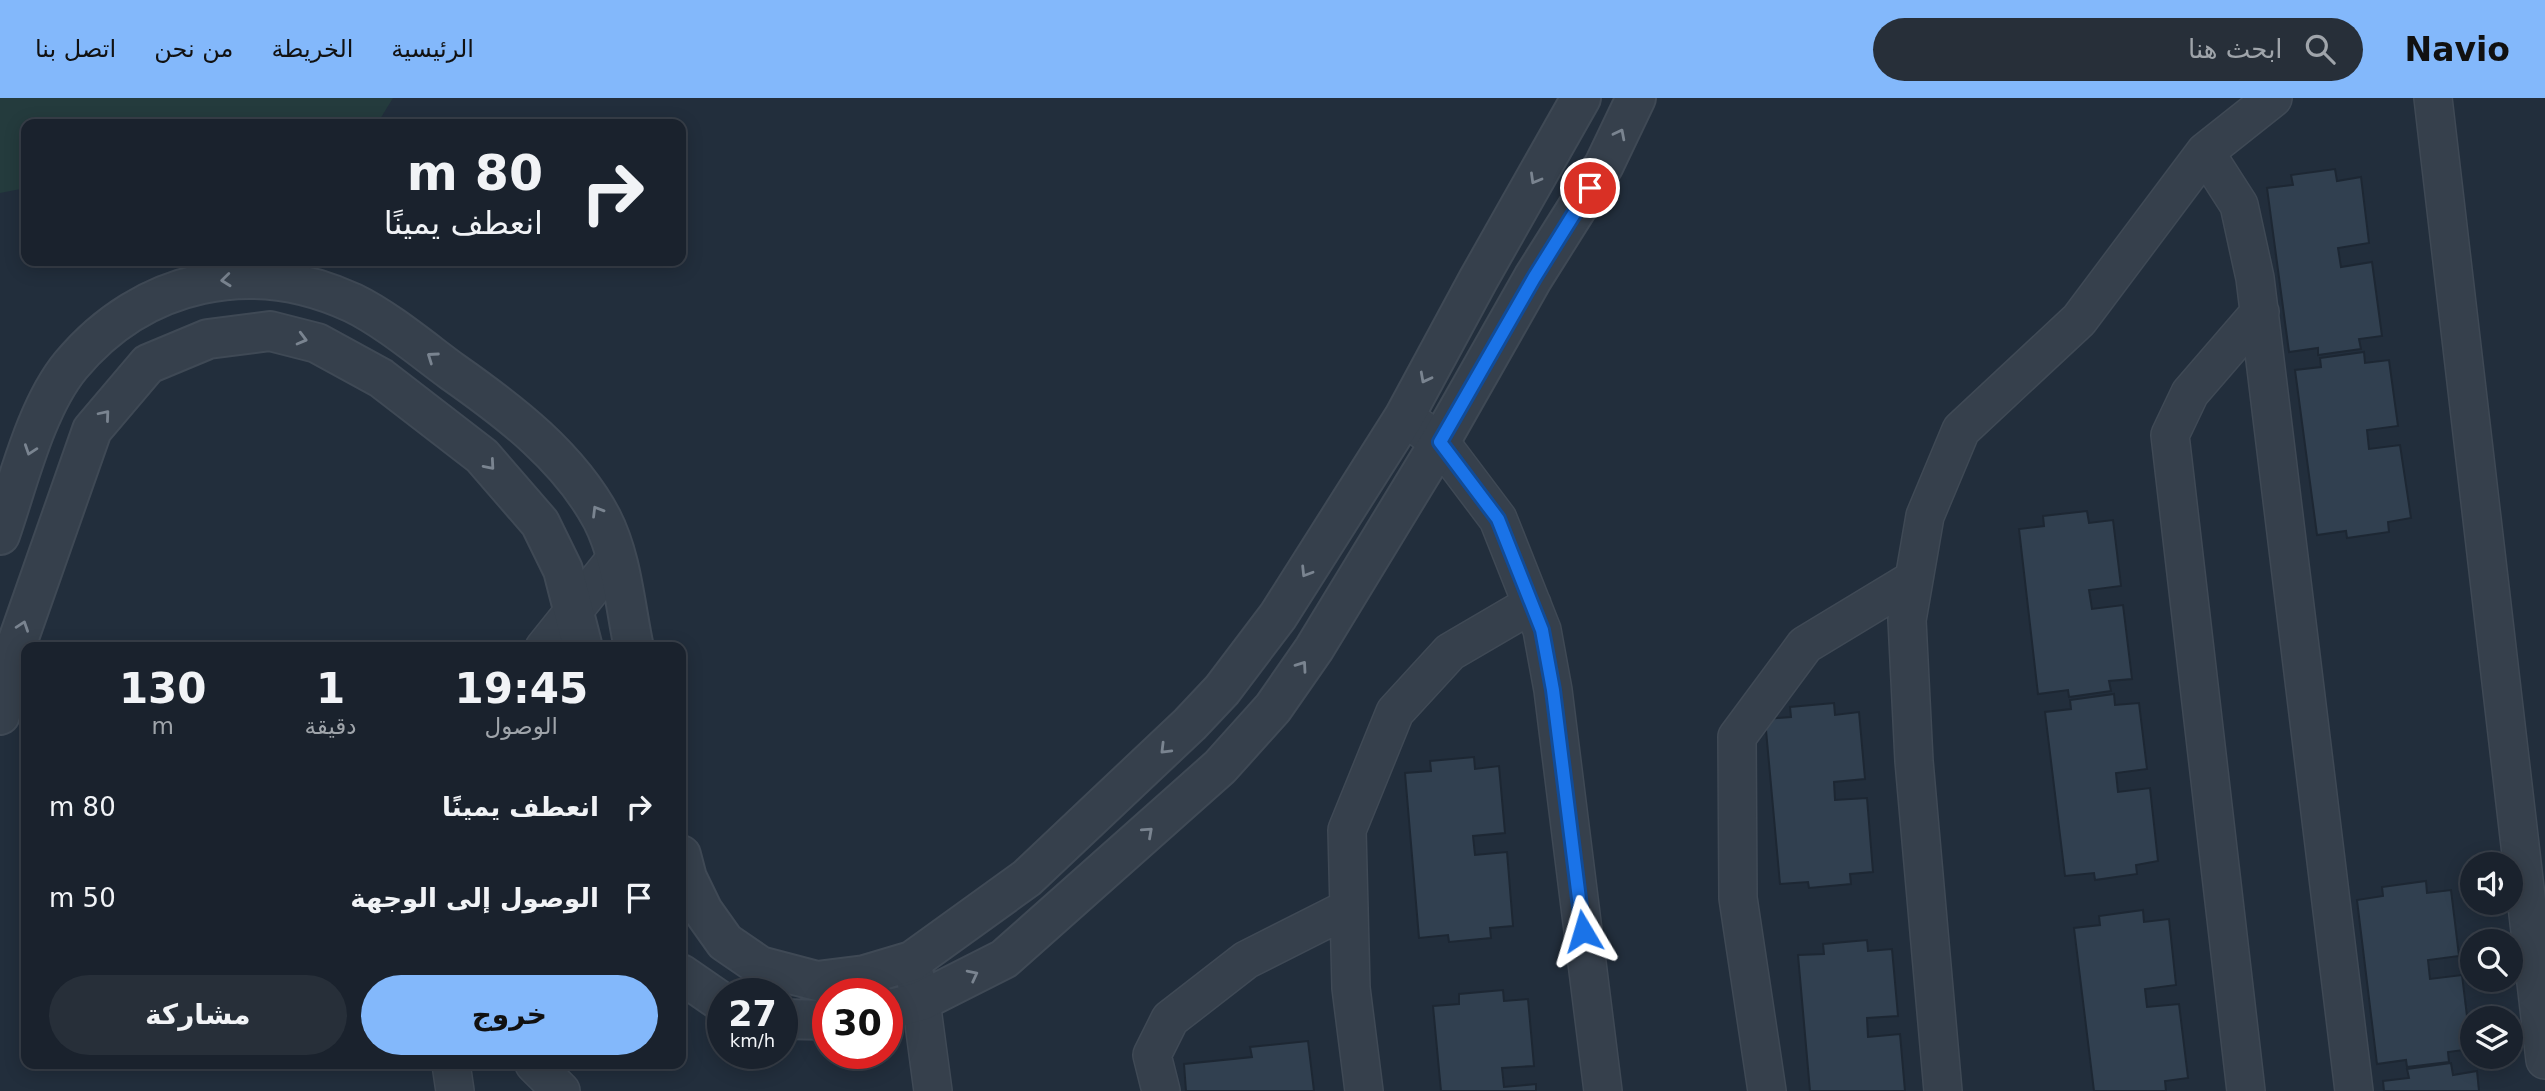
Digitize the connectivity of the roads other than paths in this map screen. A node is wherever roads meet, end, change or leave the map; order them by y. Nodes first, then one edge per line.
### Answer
1 (1581, 98) edge
2 (1636, 98) edge
3 (2273, 98) edge
4 (2433, 98) edge
5 (2205, 152) junction
6 (2260, 312) junction
7 (1404, 417) junction
8 (1440, 442) junction
9 (0, 535) edge
10 (616, 558) junction
11 (1914, 579) junction
12 (1532, 604) junction
13 (574, 609) junction
14 (549, 642) edge
15 (582, 642) edge
16 (633, 642) edge
17 (0, 715) edge
18 (686, 874) edge
19 (1349, 908) junction
20 (912, 961) junction
21 (686, 977) edge
22 (707, 992) edge
23 (904, 1005) edge
24 (2545, 1060) edge
25 (452, 1069) edge
26 (539, 1069) edge
27 (455, 1091) edge
28 (561, 1091) edge
29 (933, 1091) edge
30 (1161, 1091) edge
31 (1364, 1091) edge
32 (1603, 1091) edge
33 (1767, 1091) edge
34 (1943, 1091) edge
35 (2246, 1091) edge
36 (2354, 1091) edge

1 -> 7 street
8 -> 2 street
3 - 5 street
4 - 24 street
5 - 6 street
5 - 11 street
6 - 35 street
6 - 36 street
7 - 8 street
7 -> 20 street
8 - 12 street
23 -> 8 street
10 -> 9 street
10 - 13 street
10 - 16 street
11 - 33 street
11 - 34 street
12 - 19 street
12 - 32 street
13 - 14 street
13 - 15 street
17 -> 13 street
18 - 20 street
19 - 30 street
19 - 31 street
20 - 23 street
21 - 22 street
23 - 29 street
25 - 27 street
26 - 28 street

